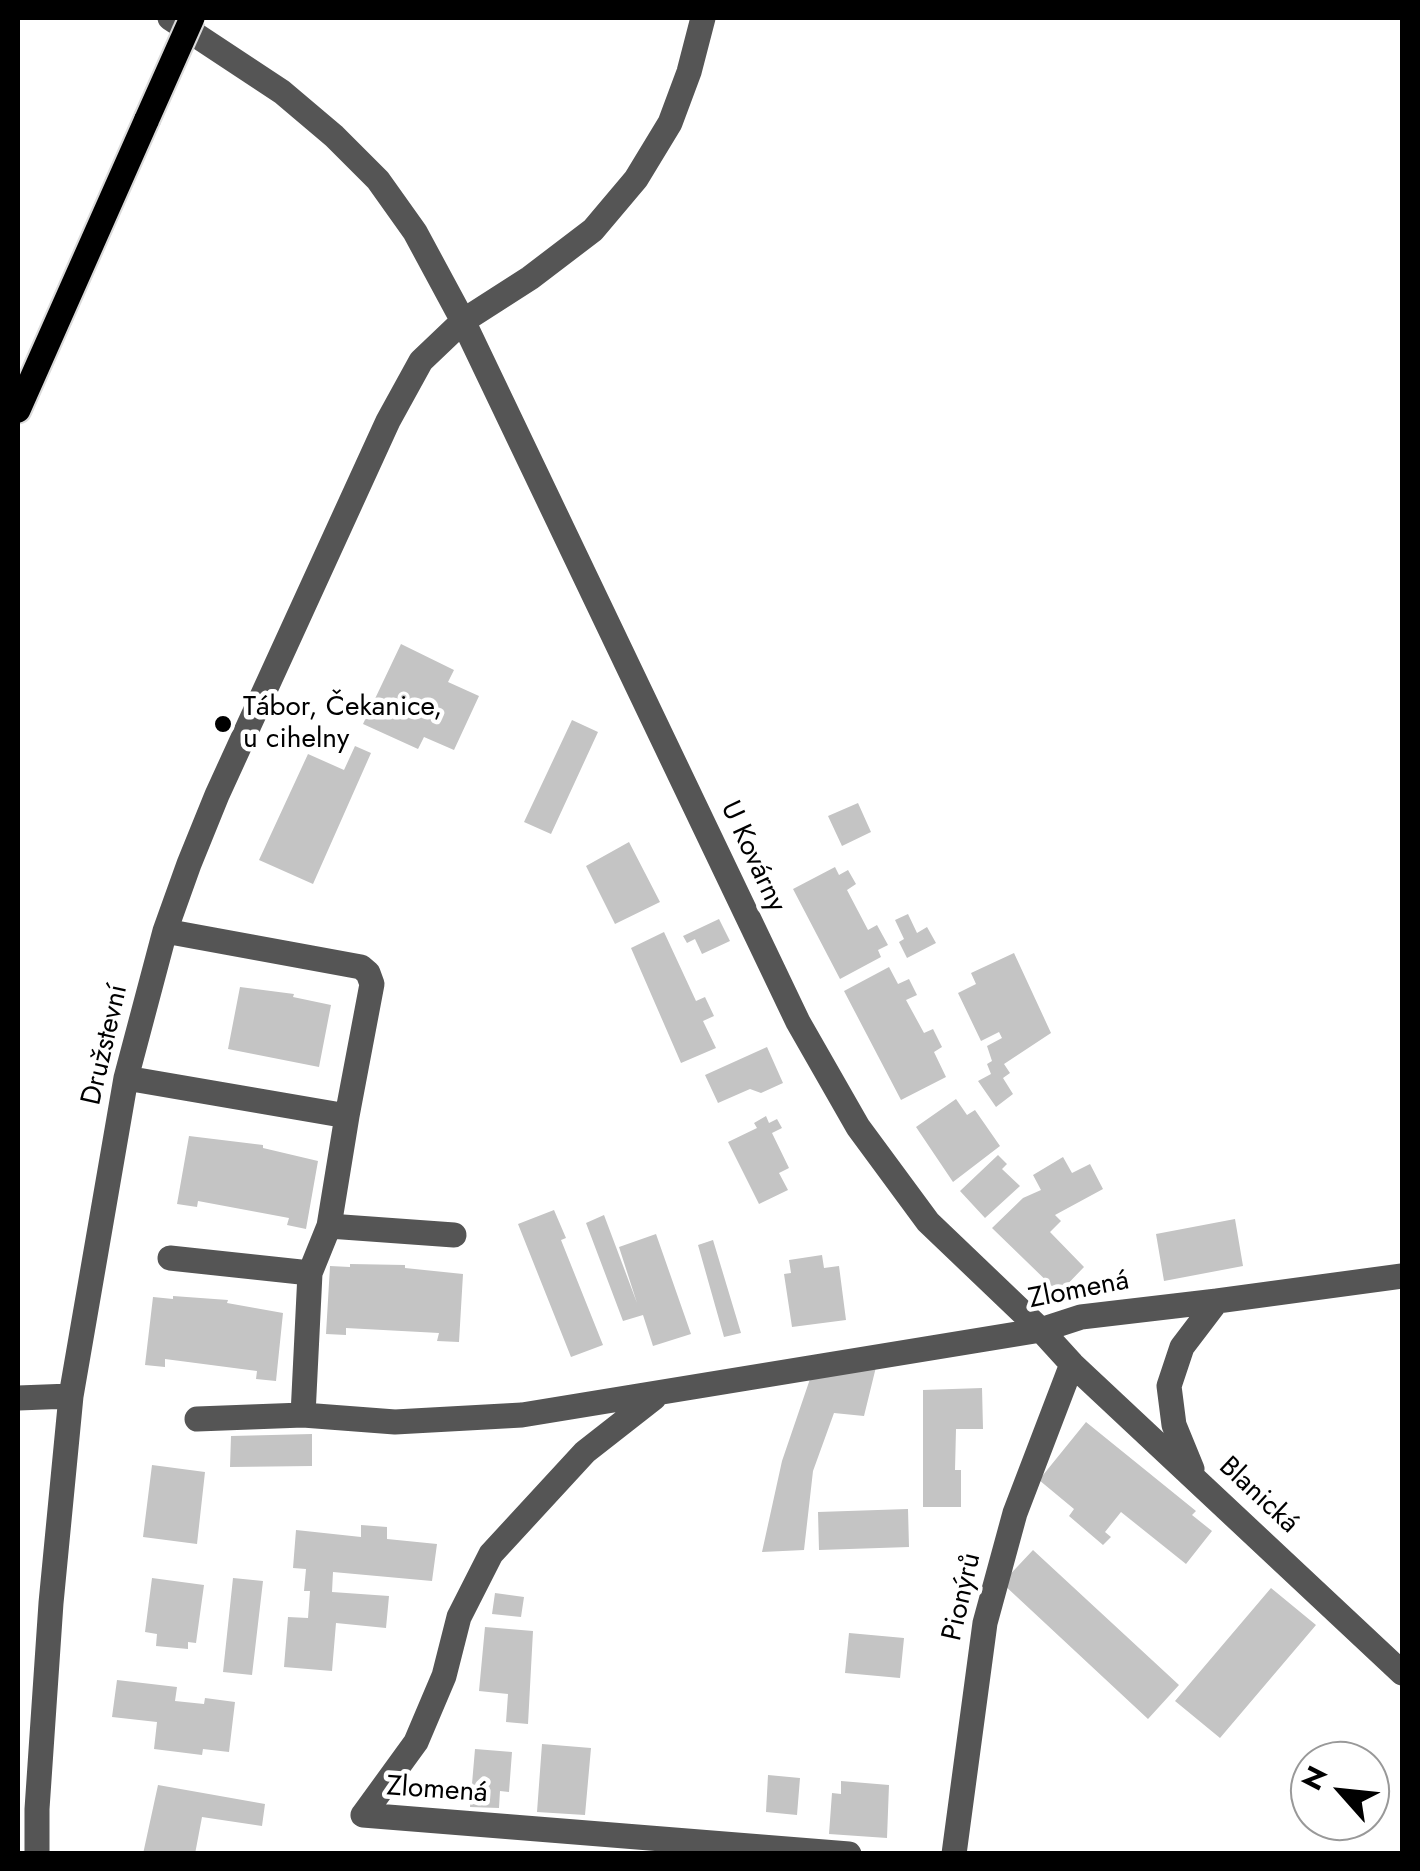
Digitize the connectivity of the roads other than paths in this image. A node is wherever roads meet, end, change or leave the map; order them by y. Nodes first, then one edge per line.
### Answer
1 (170, 18) edge
2 (192, 18) edge
3 (702, 18) edge
4 (463, 320) junction
5 (18, 410) edge
6 (166, 931) junction
7 (126, 1078) junction
8 (347, 1116) junction
9 (329, 1226) junction
10 (454, 1235) dead end
11 (170, 1258) dead end
12 (310, 1273) junction
13 (1402, 1276) edge
14 (1217, 1300) junction
15 (1042, 1330) junction
16 (1072, 1364) junction
17 (658, 1395) junction
18 (71, 1396) junction
19 (18, 1398) edge
20 (303, 1414) junction
21 (197, 1419) dead end
22 (1195, 1479) junction
23 (1402, 1673) edge
24 (37, 1854) edge
25 (850, 1854) edge
26 (954, 1854) edge

1 - 4 street, U Kovárny
2 - 5 main road, bridge
3 - 4 street, Družstevní
4 - 6 street, Družstevní
4 - 15 street, U Kovárny
6 - 7 street, Družstevní
6 - 8 street
7 - 8 street
7 - 18 street, Družstevní
8 - 9 street
9 - 10 street
9 - 12 street
11 - 12 street
12 - 20 street
13 - 14 street, Zlomená
14 - 15 street, Zlomená
14 - 22 street
15 - 16 street, U Kovárny
15 - 17 street, Zlomená
16 - 22 street, Blanická
16 - 26 street, Pionýrů
17 - 20 street, Zlomená
17 - 25 street, Zlomená
18 - 19 street
18 - 24 street, Družstevní
20 - 21 street, Zlomená
22 - 23 street, Blanická

